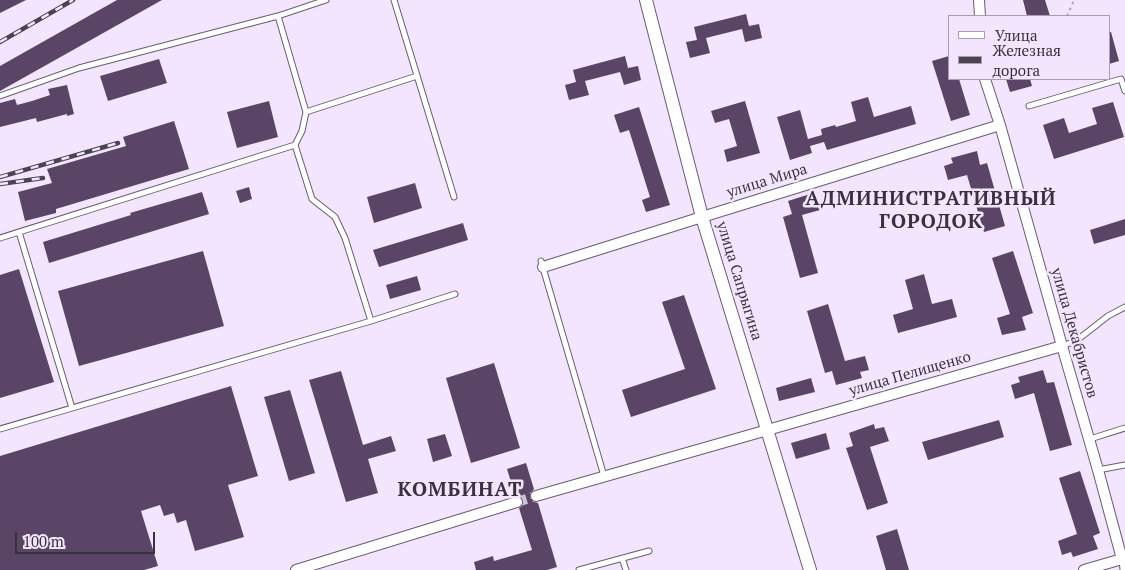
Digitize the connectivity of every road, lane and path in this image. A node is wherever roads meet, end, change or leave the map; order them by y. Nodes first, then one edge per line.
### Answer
1 (326, 0) edge
2 (394, 0) edge
3 (646, 0) edge
4 (979, 0) edge
5 (1074, 0) edge
6 (980, 15) edge
7 (1067, 15) edge
8 (278, 16) junction
9 (417, 76) junction
10 (985, 80) edge
11 (1125, 91) edge
12 (0, 96) edge
13 (1029, 106) dead end
14 (306, 112) junction
15 (1000, 126) junction
16 (295, 145) junction
17 (454, 197) dead end
18 (702, 216) junction
19 (19, 232) junction
20 (0, 238) edge
21 (542, 264) joint
22 (456, 294) dead end
23 (1125, 307) edge
24 (371, 321) junction
25 (1062, 346) junction
26 (72, 408) junction
27 (1125, 428) edge
28 (0, 429) edge
29 (767, 430) junction
30 (1090, 439) junction
31 (1125, 465) edge
32 (1098, 470) junction
33 (604, 477) junction
34 (536, 496) tunnel mouth
35 (517, 502) tunnel mouth
36 (649, 551) dead end
37 (622, 558) junction
38 (1122, 559) junction
39 (296, 570) edge
40 (579, 570) edge
41 (626, 570) edge
42 (810, 570) edge
43 (1084, 570) edge
44 (1123, 570) edge

1 - 8 lane
2 - 9 lane
3 - 18 street, улица Сапрыгина
4 - 6 street
5 - 7 path
8 - 12 lane
8 - 14 lane
9 - 14 lane
9 - 17 lane
10 - 15 street, улица Декабристов
11 - 13 lane
14 - 16 lane
15 - 18 street, улица Мира
15 - 25 street, улица Декабристов
16 - 19 lane
16 - 24 lane
18 - 21 street, улица Мира
18 - 29 street, улица Сапрыгина
19 - 20 lane
19 - 26 lane
21 - 33 lane
22 - 24 lane
23 - 25 lane
24 - 26 lane
25 - 29 street, улица Пелищенко
25 - 30 street, улица Декабристов
26 - 28 lane
27 - 30 lane
29 - 33 street, улица Пелищенко
29 - 42 street, улица Сапрыгина
30 - 32 street, улица Декабристов
31 - 32 lane
32 - 38 street, улица Декабристов
33 - 34 street, улица Пелищенко
35 - 39 street
36 - 37 lane
37 - 40 lane
37 - 41 lane
38 - 43 street
38 - 44 lane

